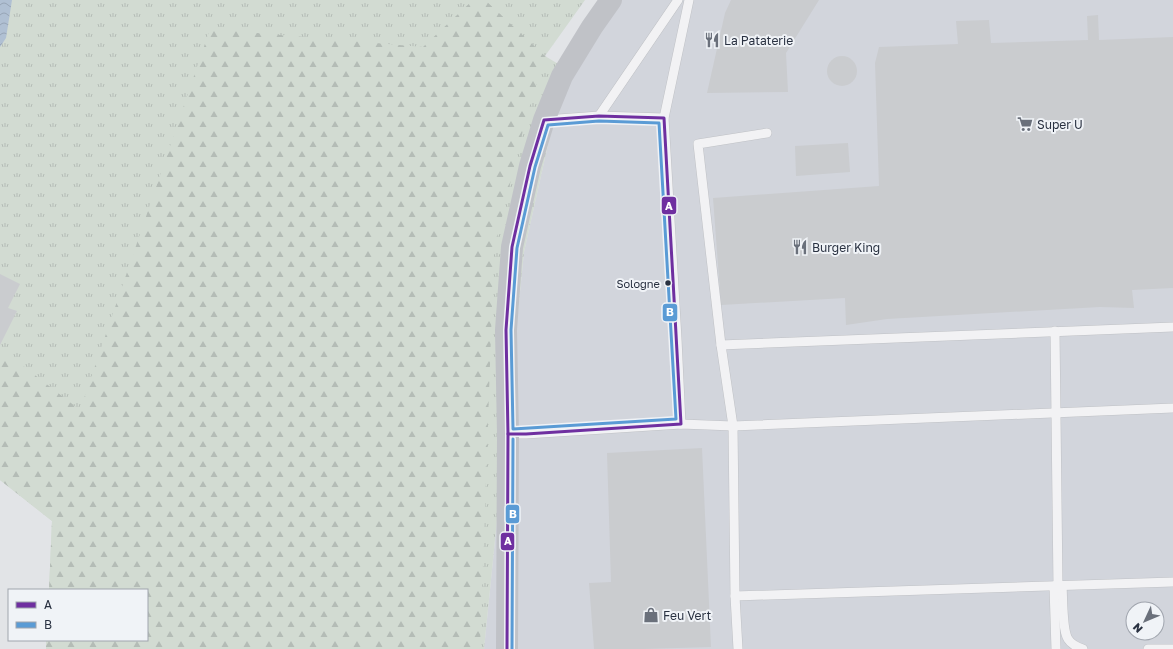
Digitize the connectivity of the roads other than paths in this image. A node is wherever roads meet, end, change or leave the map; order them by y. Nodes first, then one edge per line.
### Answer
1 (611, 0) edge
2 (678, 0) edge
3 (689, 0) edge
4 (599, 116) junction
5 (664, 118) junction
6 (544, 120) junction
7 (768, 133) dead end
8 (1173, 327) edge
9 (1055, 331) junction
10 (720, 345) junction
11 (1173, 408) edge
12 (1056, 413) junction
13 (681, 424) junction
14 (733, 426) junction
15 (508, 434) junction
16 (1173, 582) edge
17 (1058, 586) junction
18 (735, 596) junction
19 (1173, 648) edge
20 (507, 649) edge
21 (738, 649) edge
22 (1056, 649) edge
23 (1083, 649) edge
24 (1148, 649) edge

1 - 6 street
2 - 4 lane
3 - 5 lane
4 - 5 lane
4 - 6 lane
5 - 13 lane
6 - 15 street
7 - 10 lane
8 - 9 lane
9 - 10 lane
9 - 12 lane
10 - 14 lane
11 - 12 lane
12 - 14 lane
12 - 17 lane
13 - 14 lane
13 - 15 lane
14 - 18 lane
15 - 20 street
16 - 17 lane
17 - 18 lane
17 - 22 lane
17 - 23 lane
18 - 21 lane
19 - 24 lane

